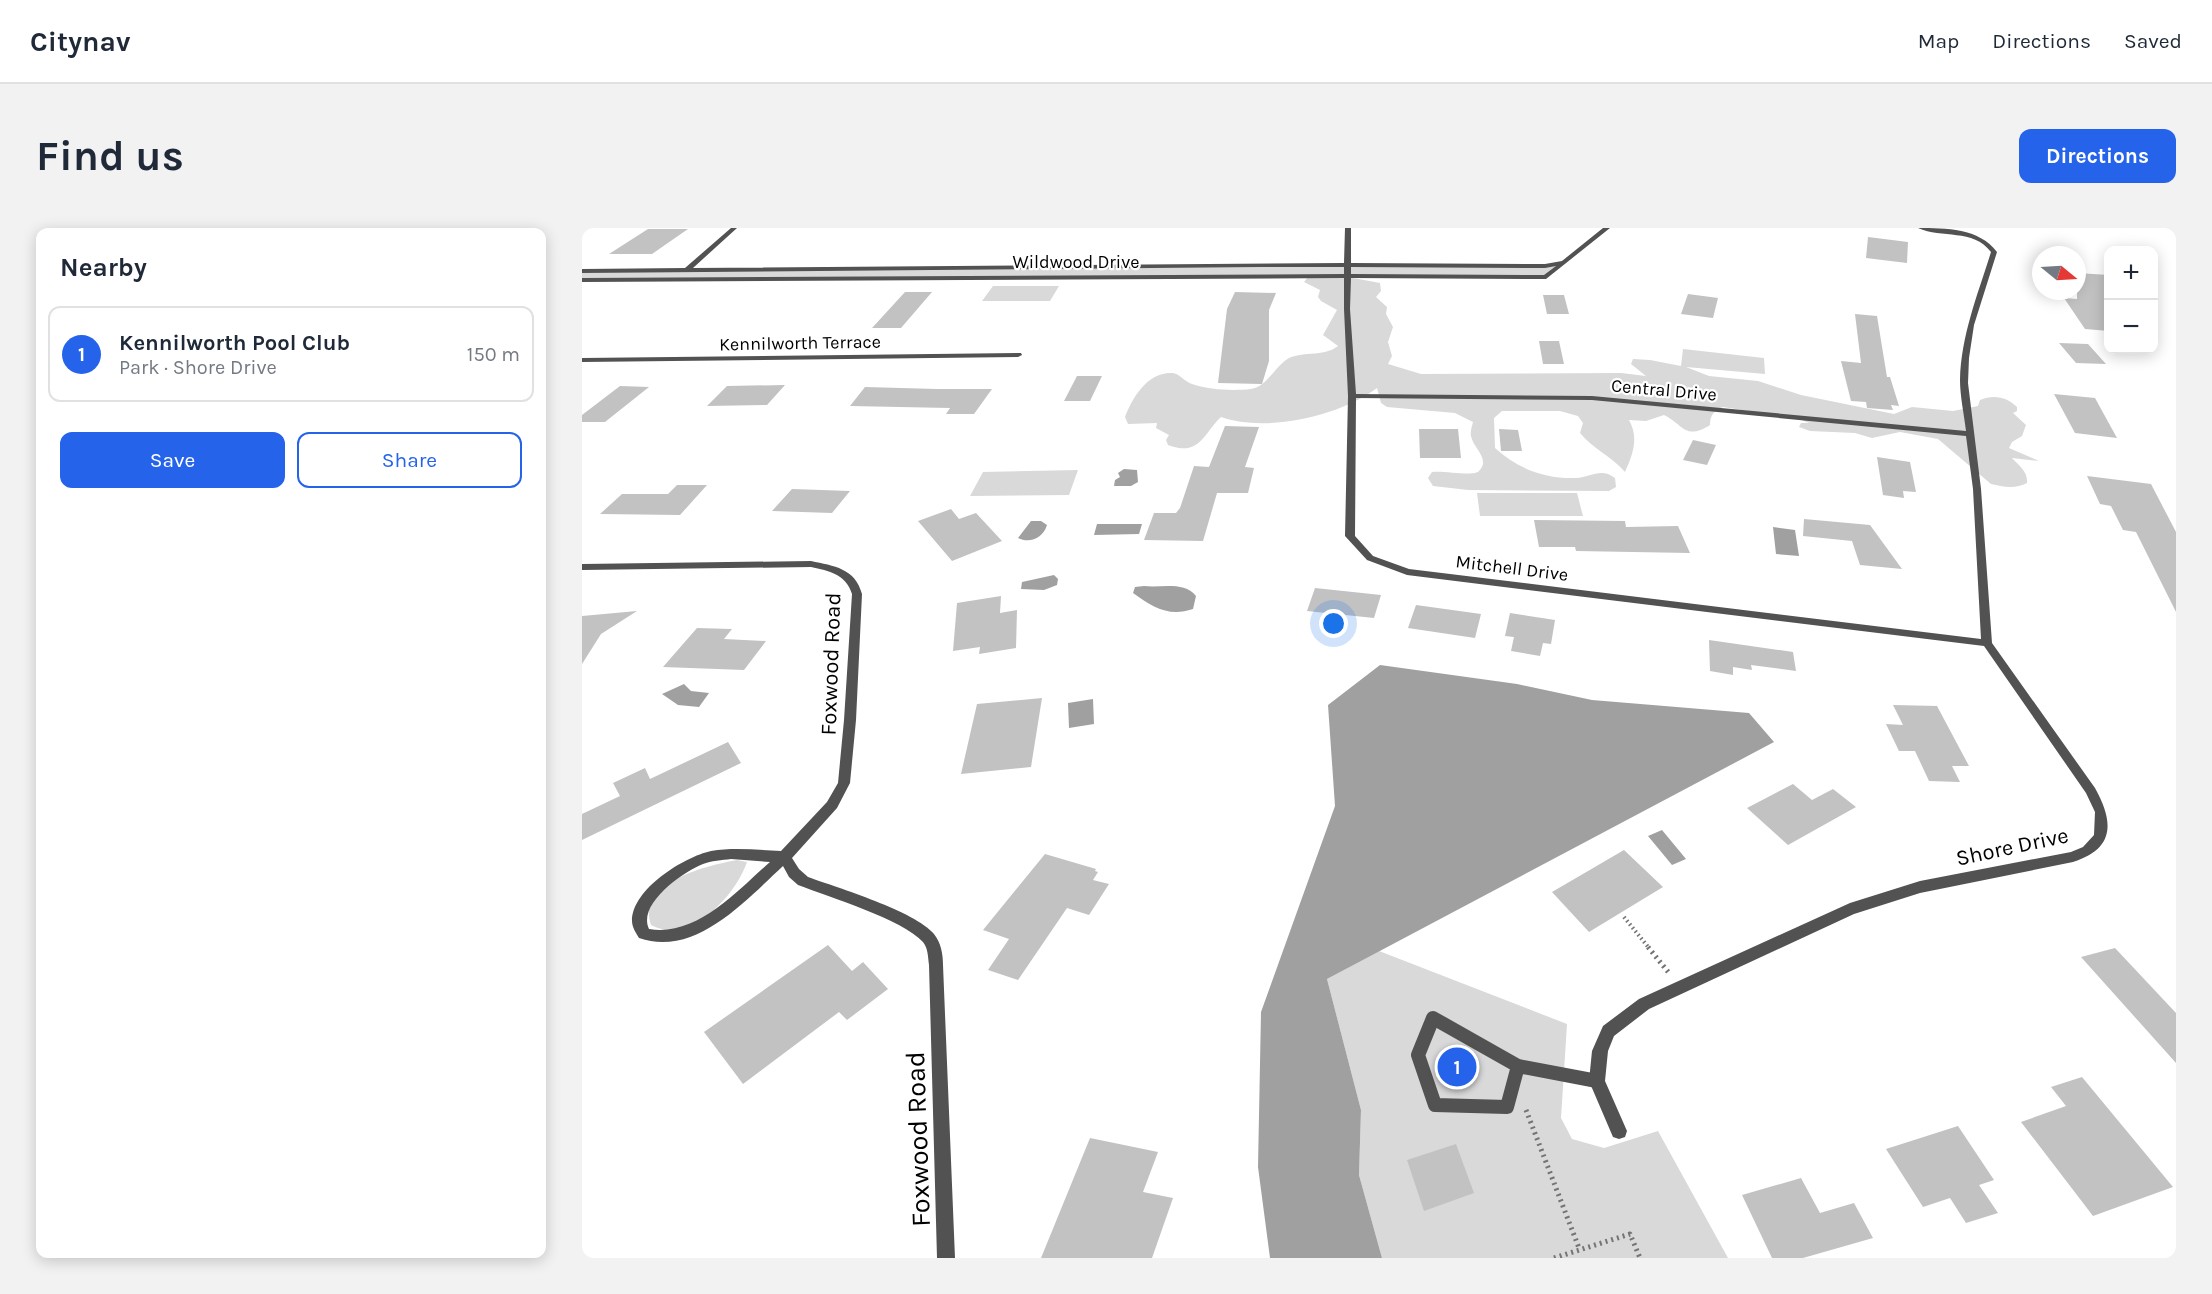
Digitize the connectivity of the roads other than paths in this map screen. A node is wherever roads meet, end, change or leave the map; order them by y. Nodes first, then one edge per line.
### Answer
1 (734, 228) edge
2 (1348, 228) edge
3 (1606, 228) edge
4 (1921, 228) edge
5 (1565, 263) junction
6 (689, 269) junction
7 (582, 271) edge
8 (1348, 271) junction
9 (677, 279) junction
10 (582, 280) edge
11 (1018, 355) dead end
12 (582, 360) edge
13 (1352, 396) junction
14 (1971, 434) junction
15 (582, 567) edge
16 (1987, 643) junction
17 (784, 857) junction
18 (1522, 1067) junction
19 (1597, 1081) junction
20 (1619, 1131) dead end
21 (946, 1258) edge

1 - 6 street
2 - 8 street, Mitchell Drive
3 - 5 street, Wildwood Drive
4 - 14 street
5 - 8 street, Wildwood Drive
5 - 8 street, Wildwood Drive
6 - 7 street, Wildwood Drive
6 - 8 street, Wildwood Drive
6 - 9 street
8 - 9 street, Wildwood Drive
8 - 13 street, Mitchell Drive
9 - 10 street, Wildwood Drive
11 - 12 street, Kennilworth Terrace
13 - 14 street, Central Drive
13 - 16 street, Mitchell Drive
14 - 16 street
15 - 17 street, Foxwood Road
16 - 19 street, Shore Drive
17 - 17 street, Foxwood Road
17 - 21 street, Foxwood Road
18 - 18 lane
18 - 19 lane
19 - 20 street, Shore Drive

